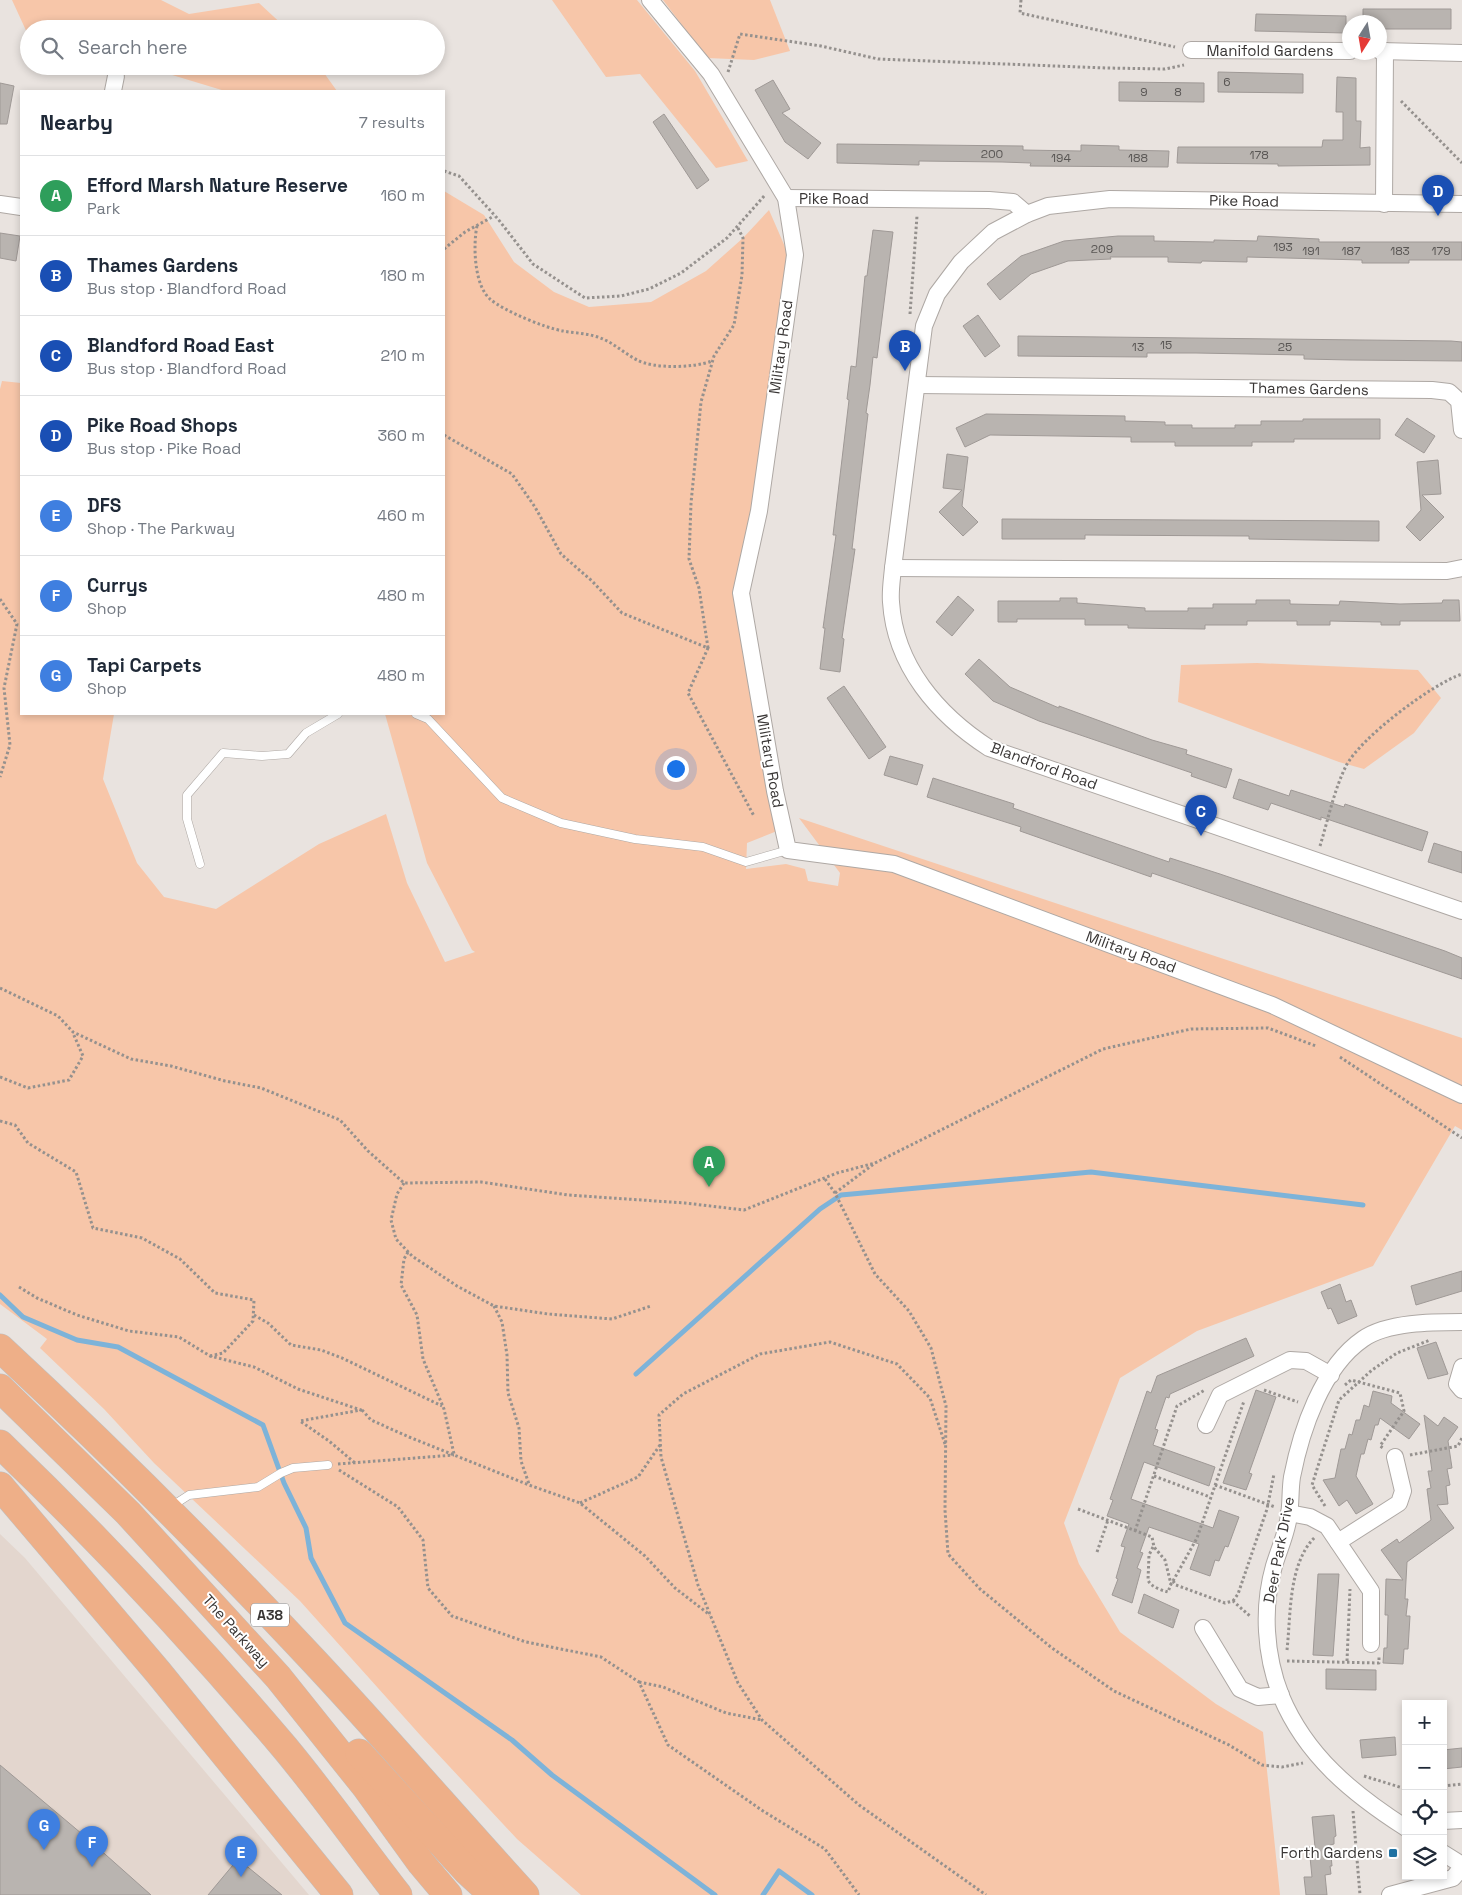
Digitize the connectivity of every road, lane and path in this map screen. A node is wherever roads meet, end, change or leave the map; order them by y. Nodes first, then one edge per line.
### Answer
1 (650, 0) edge
2 (1021, 0) edge
3 (1191, 50) junction
4 (1342, 51) edge
5 (1387, 51) edge
6 (1462, 53) edge
7 (1383, 60) edge
8 (1385, 84) junction
9 (721, 91) junction
10 (1462, 163) edge
11 (445, 171) edge
12 (786, 198) junction
13 (919, 199) junction
14 (0, 204) edge
15 (1384, 204) junction
16 (1462, 204) edge
17 (20, 207) edge
18 (1027, 214) junction
19 (494, 216) junction
20 (477, 226) junction
21 (738, 226) junction
22 (445, 248) edge
23 (961, 262) joint
24 (924, 326) junction
25 (713, 361) junction
26 (917, 386) junction
27 (1462, 430) edge
28 (445, 436) edge
29 (893, 568) junction
30 (1462, 568) edge
31 (0, 599) edge
32 (708, 648) junction
33 (1462, 674) edge
34 (336, 715) edge
35 (418, 715) edge
36 (0, 778) edge
37 (754, 816) dead end
38 (788, 850) junction
39 (1315, 861) junction
40 (200, 864) dead end
41 (1462, 911) edge
42 (0, 988) edge
43 (73, 1032) junction
44 (1325, 1049) dead end
45 (1333, 1052) dead end
46 (0, 1077) edge
47 (1462, 1096) edge
48 (0, 1121) edge
49 (1462, 1138) edge
50 (875, 1163) junction
51 (825, 1179) junction
52 (404, 1183) junction
53 (836, 1193) junction
54 (408, 1252) junction
55 (19, 1287) dead end
56 (494, 1306) junction
57 (651, 1306) dead end
58 (254, 1315) junction
59 (1462, 1322) edge
60 (1435, 1339) dead end
61 (0, 1348) edge
62 (210, 1356) junction
63 (1462, 1367) edge
64 (1329, 1378) junction
65 (1358, 1382) junction
66 (1255, 1387) dead end
67 (0, 1388) edge
68 (1462, 1390) edge
69 (1220, 1394) junction
70 (1244, 1399) dead end
71 (442, 1406) junction
72 (1312, 1408) junction
73 (361, 1410) junction
74 (1206, 1425) dead end
75 (1462, 1438) edge
76 (0, 1444) edge
77 (661, 1444) junction
78 (945, 1444) junction
79 (454, 1455) junction
80 (1395, 1457) junction
81 (355, 1463) junction
82 (328, 1465) junction
83 (1276, 1467) dead end
84 (0, 1470) edge
85 (1154, 1476) junction
86 (529, 1485) junction
87 (1215, 1485) junction
88 (0, 1486) edge
89 (1210, 1497) junction
90 (580, 1503) junction
91 (1269, 1505) junction
92 (1078, 1509) dead end
93 (168, 1510) junction
94 (1289, 1513) junction
95 (1108, 1520) junction
96 (1327, 1526) junction
97 (1135, 1530) junction
98 (1338, 1542) junction
99 (1154, 1547) junction
100 (1097, 1552) dead end
101 (1360, 1575) junction
102 (1172, 1583) junction
103 (1234, 1601) junction
104 (711, 1616) junction
105 (1203, 1628) dead end
106 (1268, 1636) junction
107 (1371, 1644) dead end
108 (1278, 1660) junction
109 (278, 1677) junction
110 (640, 1682) junction
111 (1281, 1696) junction
112 (762, 1720) junction
113 (1325, 1765) junction
114 (1462, 1784) edge
115 (1447, 1786) edge
116 (1402, 1788) edge
117 (1351, 1790) junction
118 (1462, 1820) edge
119 (1447, 1821) edge
120 (1402, 1824) edge
121 (1447, 1856) edge
122 (1462, 1866) edge
123 (391, 1887) edge
124 (338, 1895) edge
125 (448, 1895) edge
126 (493, 1895) edge
127 (525, 1895) edge
128 (859, 1895) edge
129 (986, 1895) edge
130 (1360, 1895) edge
131 (1390, 1895) edge

1 - 9 street, Military Road
2 - 3 path
3 - 4 street, Manifold Gardens
3 - 9 path
5 - 6 street
7 - 8 street
8 - 10 path
8 - 15 street
9 - 12 street, Military Road
11 - 19 path
12 - 13 street, Pike Road
12 - 21 path
12 - 38 street, Military Road
13 - 18 street, Pike Road
13 - 24 path
14 - 17 street
15 - 16 street, Pike Road
15 - 18 street, Pike Road
18 - 23 street, Pike Road
19 - 20 path
19 - 21 path
20 - 22 path
20 - 25 path
21 - 25 path
23 - 24 street, Blandford Road
24 - 26 street, Blandford Road
25 - 32 path
26 - 27 street, Thames Gardens
26 - 29 street, Blandford Road
28 - 32 path
29 - 30 street
29 - 39 street, Blandford Road
31 - 36 path
32 - 37 path
33 - 39 path
34 - 40 lane
35 - 38 lane
38 - 47 street, Military Road
39 - 41 street, Blandford Road
42 - 43 path
43 - 46 path
43 - 52 path
44 - 50 path
45 - 49 path
48 - 58 path
50 - 51 path
50 - 53 path
51 - 52 path
51 - 53 path
52 - 54 path
53 - 78 path
54 - 56 path
54 - 71 path
55 - 62 path
56 - 57 path
56 - 86 path
58 - 62 path
58 - 71 path
59 - 64 street, Deer Park Drive
60 - 65 path
61 - 93 highway, A38
62 - 73 path
63 - 68 street
64 - 65 path
64 - 69 street
64 - 72 street, Deer Park Drive
65 - 80 path
65 - 96 path
66 - 72 path
67 - 109 highway, The Parkway / A38
69 - 74 street
69 - 85 path
70 - 87 path
71 - 79 path
72 - 94 street, Deer Park Drive
73 - 79 path
73 - 81 path
75 - 80 path
76 - 123 highway
77 - 78 path
77 - 90 path
77 - 104 path
78 - 113 path
79 - 81 path
79 - 86 path
80 - 98 street
81 - 82 path
82 - 93 lane
82 - 110 path
83 - 91 path
84 - 123 highway
85 - 89 path
85 - 97 path
86 - 90 path
87 - 89 path
87 - 91 path
88 - 124 highway
89 - 102 path
90 - 104 path
91 - 103 path
92 - 95 path
93 - 127 highway, A38
94 - 96 street
94 - 106 street, Deer Park Drive
95 - 97 path
95 - 100 path
96 - 98 street
96 - 108 path
97 - 99 path
98 - 101 street
99 - 102 path
99 - 102 path
101 - 107 street
101 - 108 path
102 - 103 path
103 - 106 path
104 - 112 path
105 - 111 street
106 - 108 street, Deer Park Drive
108 - 111 street, Deer Park Drive
109 - 125 highway, The Parkway / A38
109 - 126 highway, A38
110 - 112 path
110 - 128 path
111 - 113 street, Deer Park Drive
112 - 129 path
113 - 116 path
113 - 117 street, Deer Park Drive
114 - 115 path
117 - 120 street, Deer Park Drive
117 - 130 path
118 - 119 street
121 - 122 street
122 - 131 street

